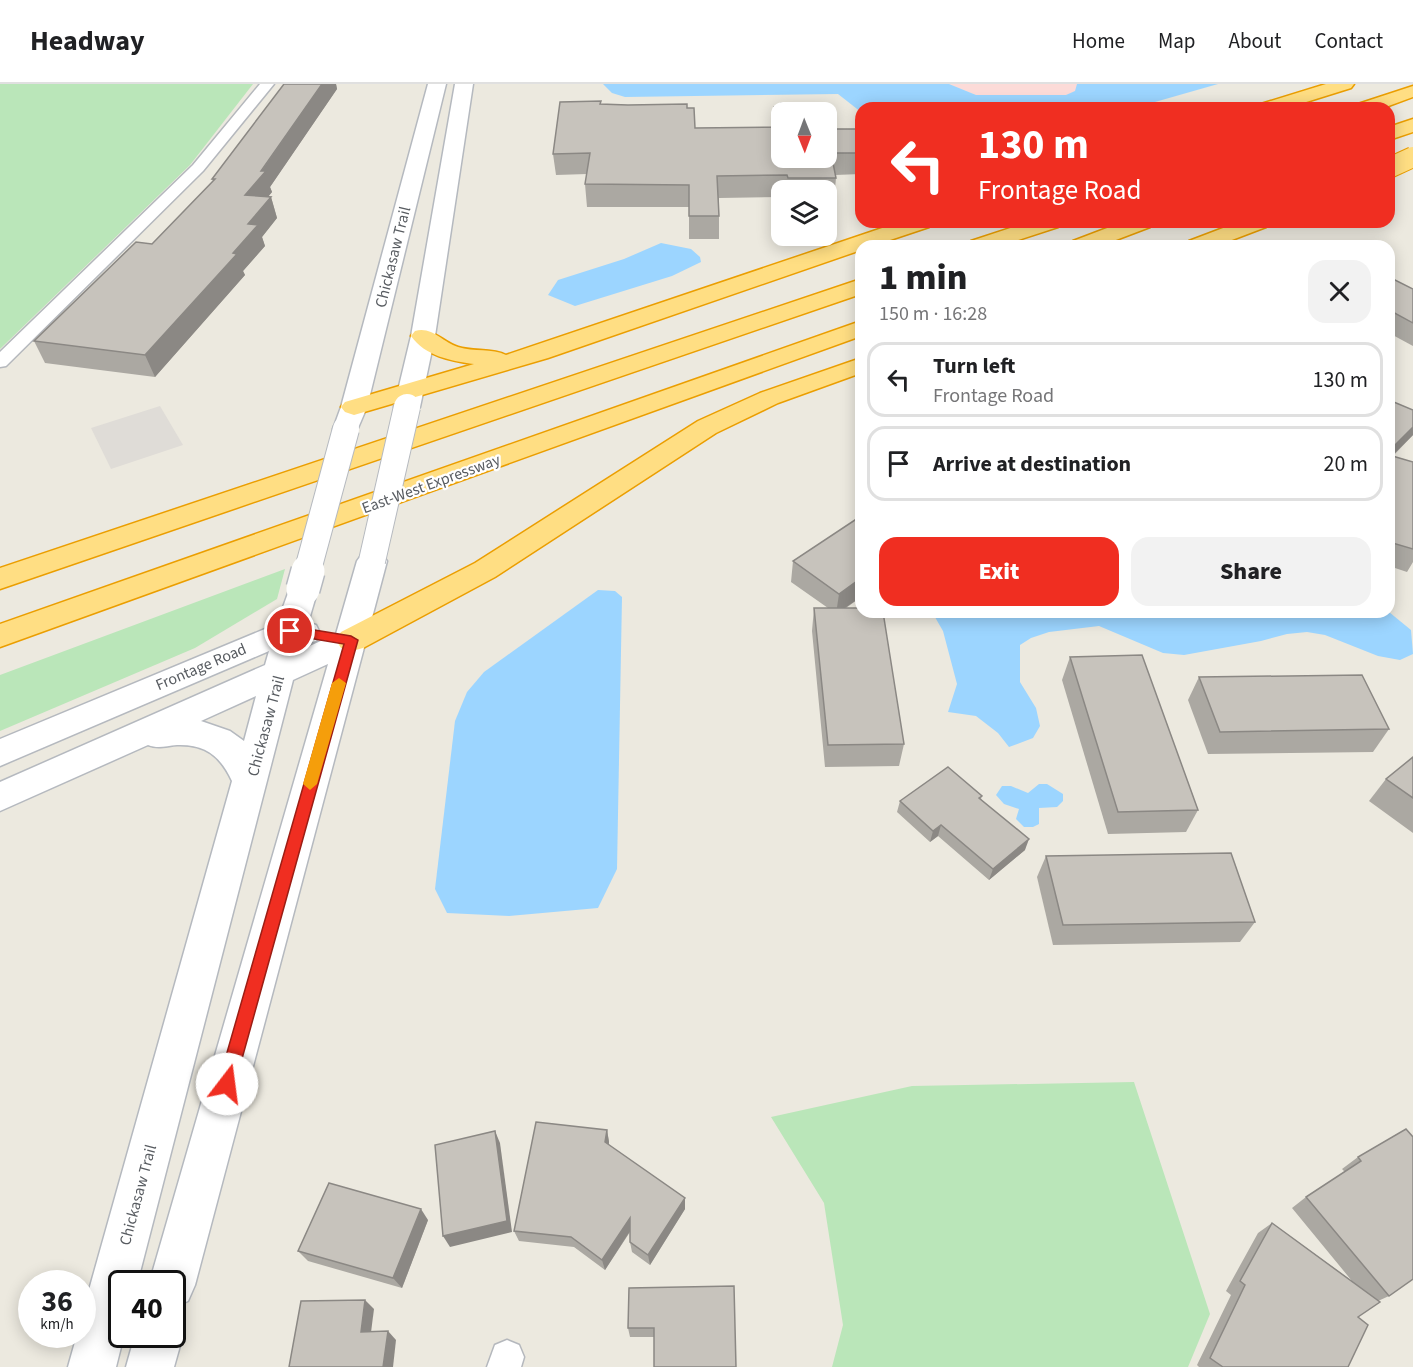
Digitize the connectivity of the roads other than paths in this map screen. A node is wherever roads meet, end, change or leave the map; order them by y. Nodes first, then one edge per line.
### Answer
1 (267, 84) edge
2 (437, 84) edge
3 (464, 84) edge
4 (1345, 84) edge
5 (1366, 84) edge
6 (1413, 90) edge
7 (1308, 101) edge
8 (1381, 102) edge
9 (1413, 125) edge
10 (1395, 132) edge
11 (1413, 158) edge
12 (1395, 165) edge
13 (903, 228) edge
14 (1032, 228) edge
15 (1126, 228) edge
16 (1131, 228) edge
17 (1243, 228) edge
18 (1120, 230) junction
19 (868, 240) edge
20 (997, 240) edge
21 (1096, 240) edge
22 (1212, 240) edge
23 (855, 245) edge
24 (855, 288) edge
25 (855, 330) edge
26 (423, 336) junction
27 (528, 356) junction
28 (0, 362) edge
29 (855, 367) edge
30 (408, 400) junction
31 (350, 418) junction
32 (0, 579) edge
33 (290, 631) junction
34 (0, 636) edge
35 (351, 640) junction
36 (281, 669) junction
37 (133, 739) junction
38 (0, 753) edge
39 (250, 782) junction
40 (0, 797) edge
41 (176, 1270) edge
42 (155, 1348) edge
43 (92, 1367) edge
44 (150, 1367) edge

1 - 28 street
2 - 31 street, Chickasaw Trail
3 - 26 street
4 - 7 highway
5 - 7 highway
6 - 8 highway
9 - 10 highway
11 - 12 highway, bridge
13 - 19 highway
14 - 20 highway
15 - 18 highway
16 - 18 highway
17 - 22 highway
18 - 21 highway
23 - 27 highway
24 - 32 highway
25 - 34 highway, East-West Expressway
26 - 27 highway
26 - 30 street
27 - 30 highway
29 - 35 highway
30 - 31 highway
30 - 35 street, bridge
31 - 33 street, Chickasaw Trail, bridge
33 - 35 street
33 - 36 street, Chickasaw Trail
33 - 38 street, Frontage Road
35 - 36 street
35 - 41 street
36 - 37 street
36 - 39 street, Chickasaw Trail
37 - 39 street
37 - 40 street
39 - 43 street, Chickasaw Trail
42 - 44 street

